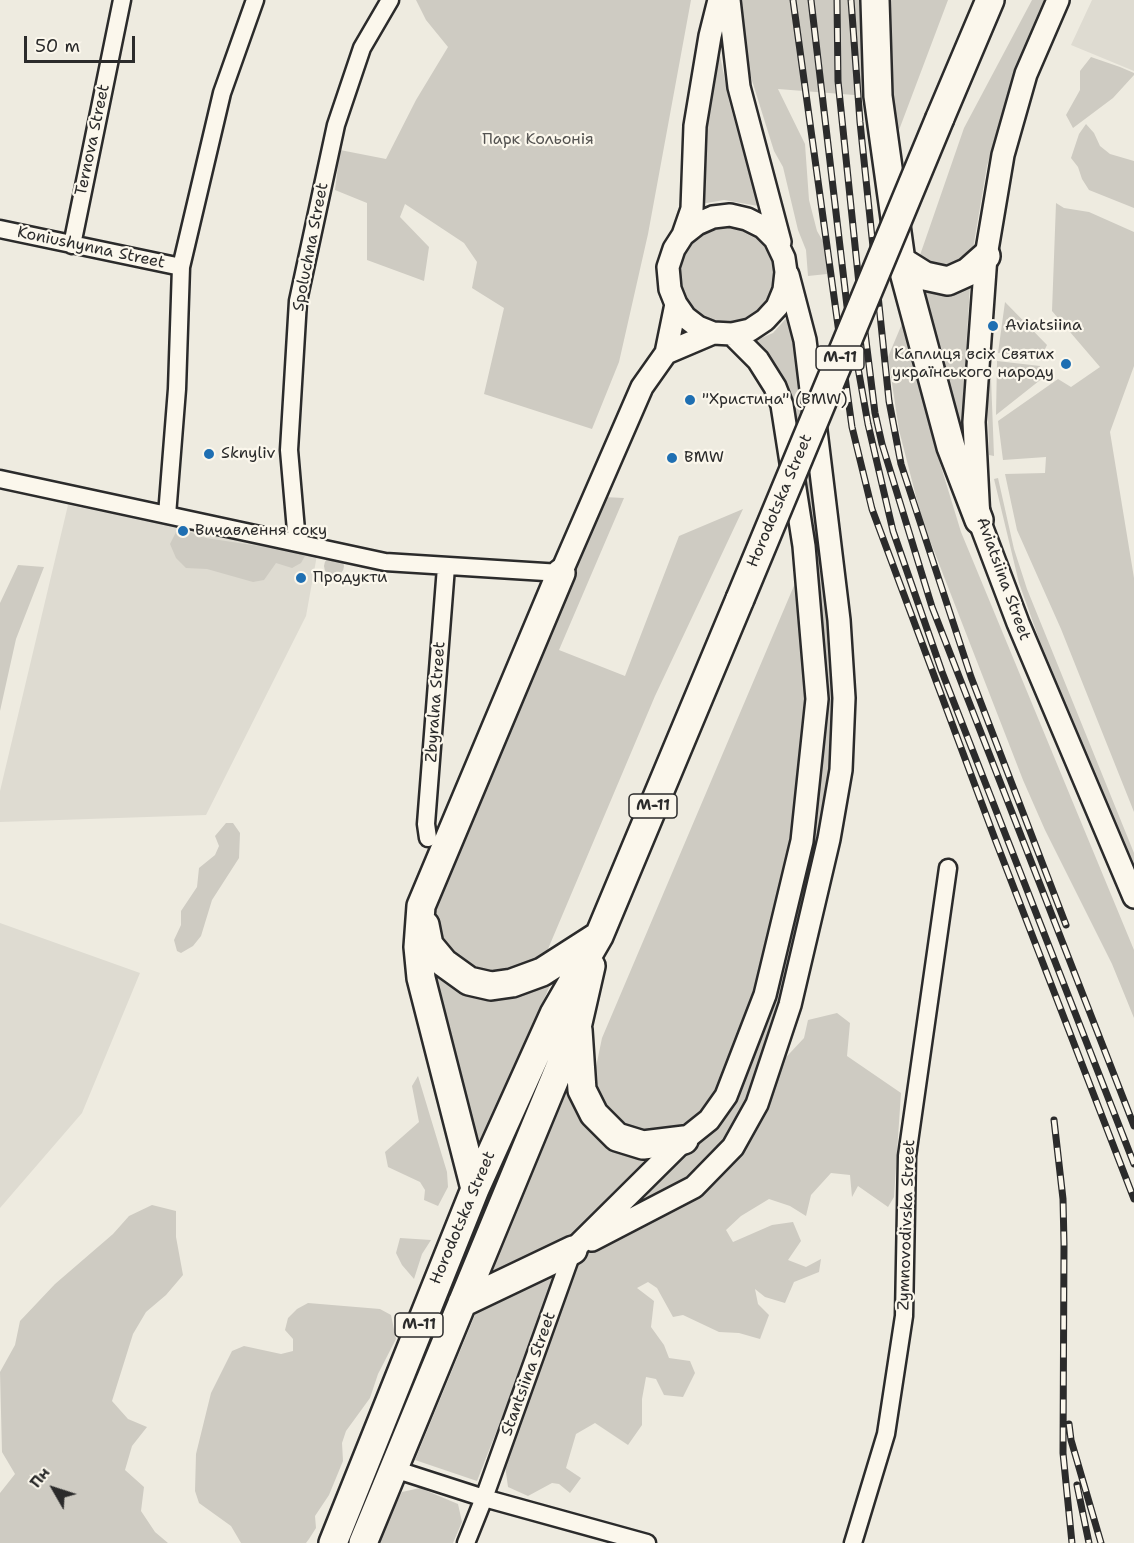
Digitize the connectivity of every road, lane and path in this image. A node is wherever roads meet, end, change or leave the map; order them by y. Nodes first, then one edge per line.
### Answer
1 (122, 0) edge
2 (255, 0) edge
3 (390, 0) edge
4 (719, 0) edge
5 (729, 0) edge
6 (875, 0) edge
7 (990, 0) edge
8 (1058, 0) edge
9 (0, 229) edge
10 (683, 235) junction
11 (72, 245) junction
12 (986, 256) junction
13 (784, 258) junction
14 (901, 261) junction
15 (181, 267) junction
16 (676, 304) junction
17 (723, 333) junction
18 (666, 353) junction
19 (0, 479) edge
20 (167, 515) junction
21 (979, 520) junction
22 (297, 542) junction
23 (446, 567) junction
24 (561, 573) junction
25 (428, 838) dead end
26 (948, 868) dead end
27 (1134, 897) edge
28 (421, 906) junction
29 (599, 936) junction
30 (578, 1023) junction
31 (684, 1140) junction
32 (475, 1189) junction
33 (573, 1250) junction
34 (462, 1303) junction
35 (394, 1469) junction
36 (484, 1498) junction
37 (333, 1543) edge
38 (363, 1543) edge
39 (466, 1543) edge
40 (647, 1543) edge
41 (853, 1543) edge

1 - 11 street, Ternova Street
2 - 15 street
3 - 22 street, Spoluchna Street
4 - 10 street
5 - 13 street
6 - 14 main road
7 - 29 main road, Horodotska Street / М-11, bridge
8 - 12 street, Aviatsiina Street
9 - 11 street, Koniushynna Street
10 - 13 street
10 - 16 street
11 - 15 street, Koniushynna Street
12 - 14 main road
12 - 21 street, Aviatsiina Street
13 - 17 street
13 - 33 street
14 - 21 main road
15 - 20 street
16 - 17 street
16 - 18 street
17 - 18 street
17 - 31 street
18 - 24 street
19 - 20 street
20 - 22 street
21 - 27 street, Aviatsiina Street
22 - 23 street
23 - 24 street
23 - 25 street, Zbyralna Street
24 - 28 main road
26 - 41 street, Zymnovodivska Street
28 - 29 main road
28 - 32 main road
29 - 30 main road, Horodotska Street / М-11
29 - 32 main road, Horodotska Street / М-11
30 - 31 main road
30 - 34 main road, Horodotska Street / М-11
31 - 33 street
32 - 37 main road, Horodotska Street / М-11
33 - 34 main road
33 - 36 street, Stantsiina Street
34 - 35 main road, Horodotska Street / М-11
35 - 36 street
35 - 38 main road, Horodotska Street / М-11
36 - 39 street, Stantsiina Street
36 - 40 street

